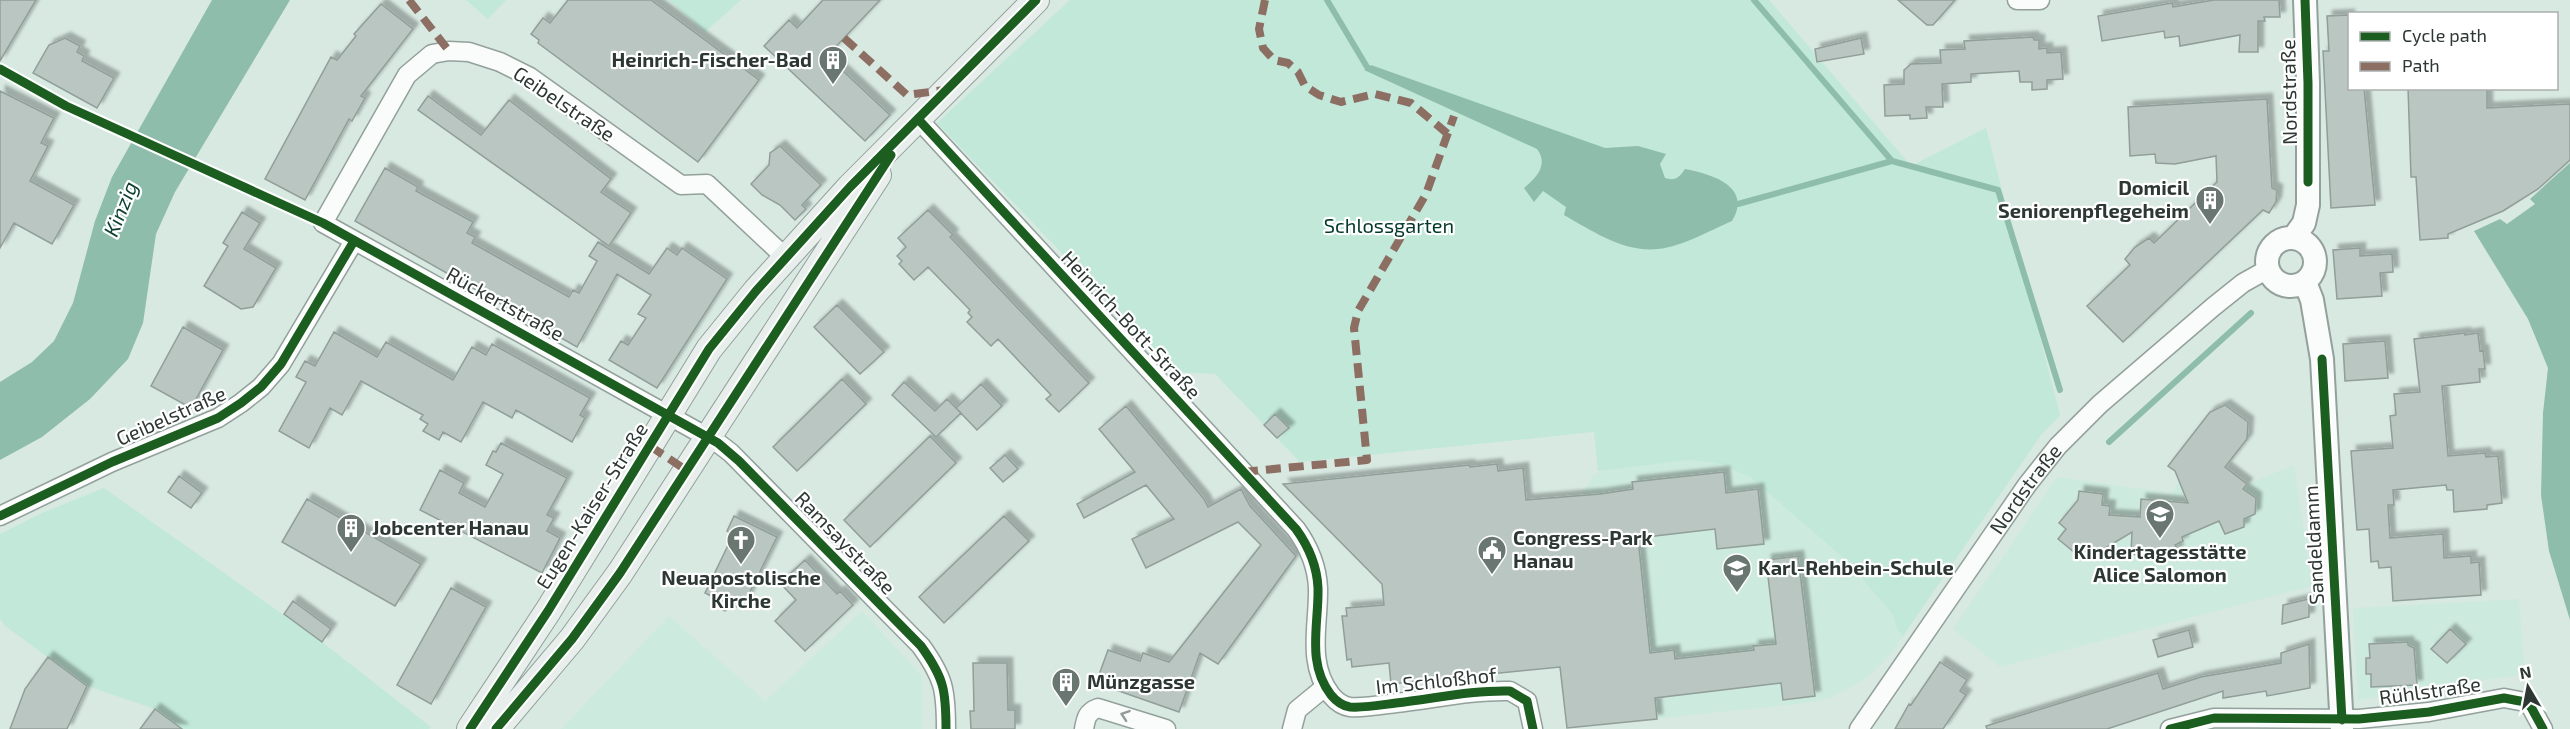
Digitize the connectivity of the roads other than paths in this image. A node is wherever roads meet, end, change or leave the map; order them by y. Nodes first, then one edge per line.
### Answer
1 (1036, 0) edge
2 (2017, 0) edge
3 (2040, 0) edge
4 (2305, 0) edge
5 (918, 119) junction
6 (323, 223) joint
7 (2294, 237) junction
8 (354, 240) junction
9 (786, 258) junction
10 (2268, 269) junction
11 (2305, 282) junction
12 (669, 416) junction
13 (708, 437) junction
14 (0, 516) edge
15 (1325, 687) junction
16 (2342, 725) edge
17 (470, 729) edge
18 (496, 729) edge
19 (945, 729) edge
20 (1084, 729) edge
21 (1166, 729) edge
22 (1292, 729) edge
23 (1533, 729) edge
24 (1859, 729) edge
25 (2170, 729) edge
26 (2543, 729) edge

1 - 5 main road, Eugen-Kaiser-Straße
2 - 3 street
4 - 7 street, Nordstraße
5 - 9 main road, Eugen-Kaiser-Straße
5 - 13 main road, Eugen-Kaiser-Straße
5 - 15 street, Heinrich-Bott-Straße
6 - 8 street, Rückertstraße
6 - 9 street, Geibelstraße
7 - 10 street
7 - 11 street
8 - 12 street, Rückertstraße
8 - 14 street, Geibelstraße
9 - 12 main road, Eugen-Kaiser-Straße
10 - 11 street
10 - 24 street, Nordstraße
11 - 16 street, Sandeldamm
12 - 13 street, Ramsaystraße
12 - 17 main road, Eugen-Kaiser-Straße
13 - 18 main road, Eugen-Kaiser-Straße
13 - 19 street, Ramsaystraße
15 - 22 street
15 - 23 street, Im Schloßhof
16 - 25 street, Rühlstraße
16 - 26 street, Rühlstraße
21 -> 20 street

